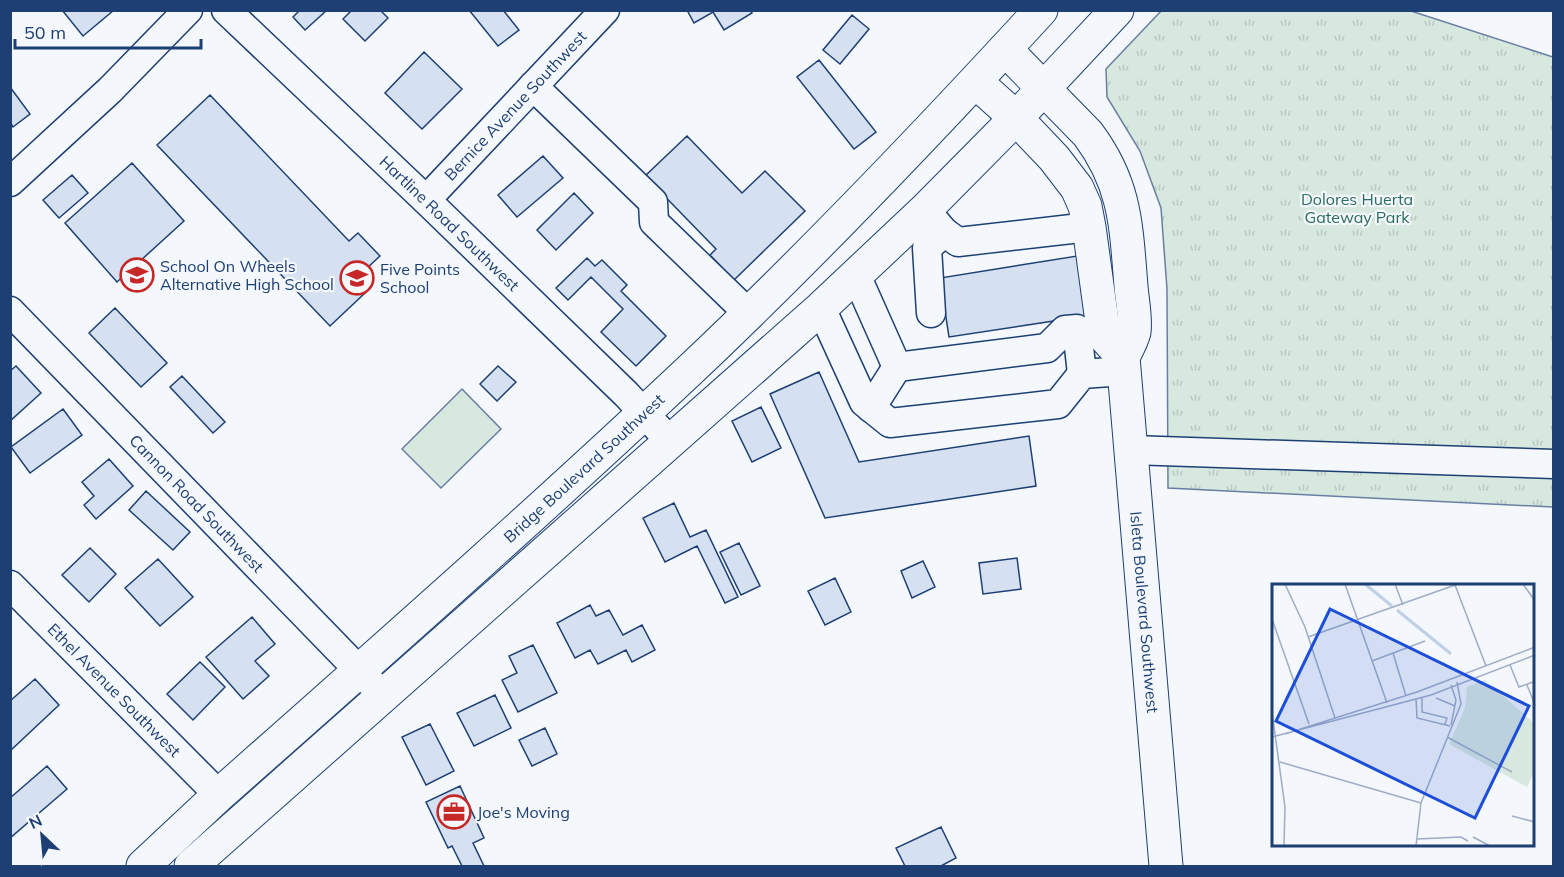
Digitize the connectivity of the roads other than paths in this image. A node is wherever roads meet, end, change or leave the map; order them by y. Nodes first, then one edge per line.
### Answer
1 (188, 10) edge
2 (226, 10) edge
3 (605, 10) edge
4 (1041, 10) edge
5 (1117, 10) edge
6 (1005, 50) junction
7 (976, 82) junction
8 (533, 87) junction
9 (1044, 89) junction
10 (1016, 118) junction
11 (10, 182) edge
12 (426, 200) junction
13 (934, 221) junction
14 (1089, 227) junction
15 (856, 276) junction
16 (821, 308) junction
17 (10, 311) edge
18 (748, 313) junction
19 (931, 313) dead end
20 (1124, 364) junction
21 (897, 367) junction
22 (1082, 374) junction
23 (871, 408) junction
24 (644, 412) junction
25 (669, 440) junction
26 (1131, 450) junction
27 (1554, 464) edge
28 (10, 585) edge
29 (359, 670) junction
30 (383, 695) junction
31 (219, 795) junction
32 (143, 867) edge
33 (191, 867) edge
34 (1166, 867) edge

1 - 11 street
2 - 12 street, Hartline Road Southwest
3 - 8 street, Bernice Avenue Southwest
4 - 6 main road, Bridge Boulevard Southwest
5 - 9 main road
6 - 7 main road, Bridge Boulevard Southwest
6 - 9 main road, Isleta Boulevard Southwest
7 - 10 main road
7 - 18 main road, Bridge Boulevard Southwest
8 - 12 street, Bernice Avenue Southwest
8 - 18 street
9 - 10 main road
9 - 20 main road, Isleta Boulevard Southwest
10 - 13 main road
10 - 14 main road
12 - 24 street, Hartline Road Southwest
13 - 14 street
13 - 15 main road
13 - 19 street
14 - 20 main road
15 - 16 main road
15 - 21 street
16 - 23 street
16 - 25 main road
17 - 29 street, Cannon Road Southwest
18 - 24 main road, Bridge Boulevard Southwest
20 - 22 street
20 - 26 main road, Isleta Boulevard Southwest
21 - 22 street
21 - 23 street
22 - 23 street
24 - 25 street, Hartline Road Southwest
24 - 29 main road, Bridge Boulevard Southwest
25 - 30 main road
26 - 27 street
26 - 34 main road, Isleta Boulevard Southwest
28 - 31 street, Ethel Avenue Southwest
29 - 30 street, Cannon Road Southwest
29 - 31 main road, Bridge Boulevard Southwest
30 - 33 main road
31 - 32 main road, Bridge Boulevard Southwest

